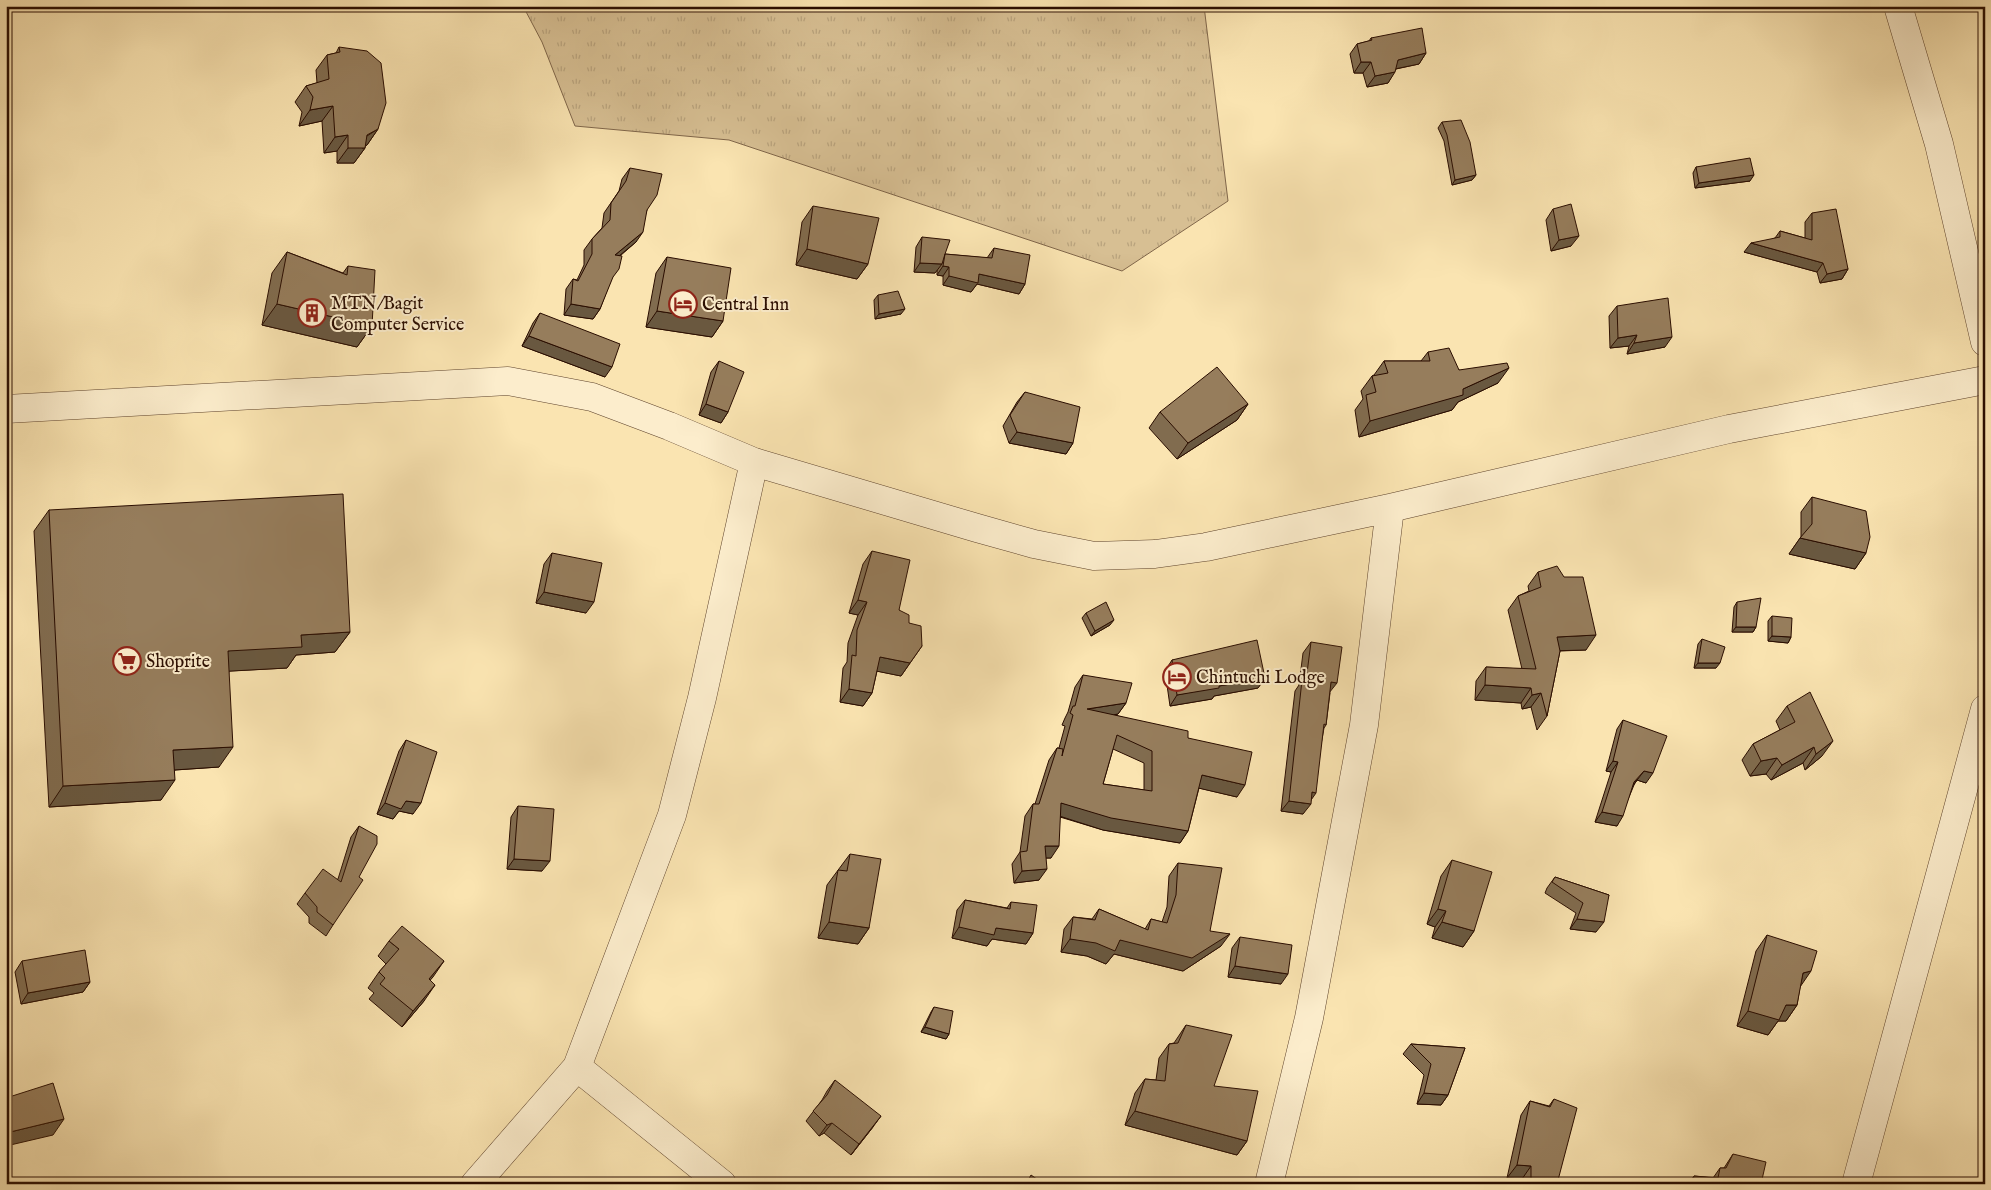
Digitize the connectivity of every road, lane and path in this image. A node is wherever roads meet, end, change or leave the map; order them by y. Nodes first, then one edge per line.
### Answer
1 (1898, 6) edge
2 (1985, 342) edge
3 (1985, 380) edge
4 (6, 409) edge
5 (754, 462) junction
6 (1390, 508) junction
7 (1985, 709) edge
8 (577, 1067) junction
9 (475, 1184) edge
10 (722, 1184) edge
11 (1269, 1184) edge
12 (1856, 1184) edge

1 - 2 street
3 - 6 street
4 - 5 street
5 - 6 street
5 - 8 street
6 - 11 street
7 - 12 street
8 - 9 street
8 - 10 street

